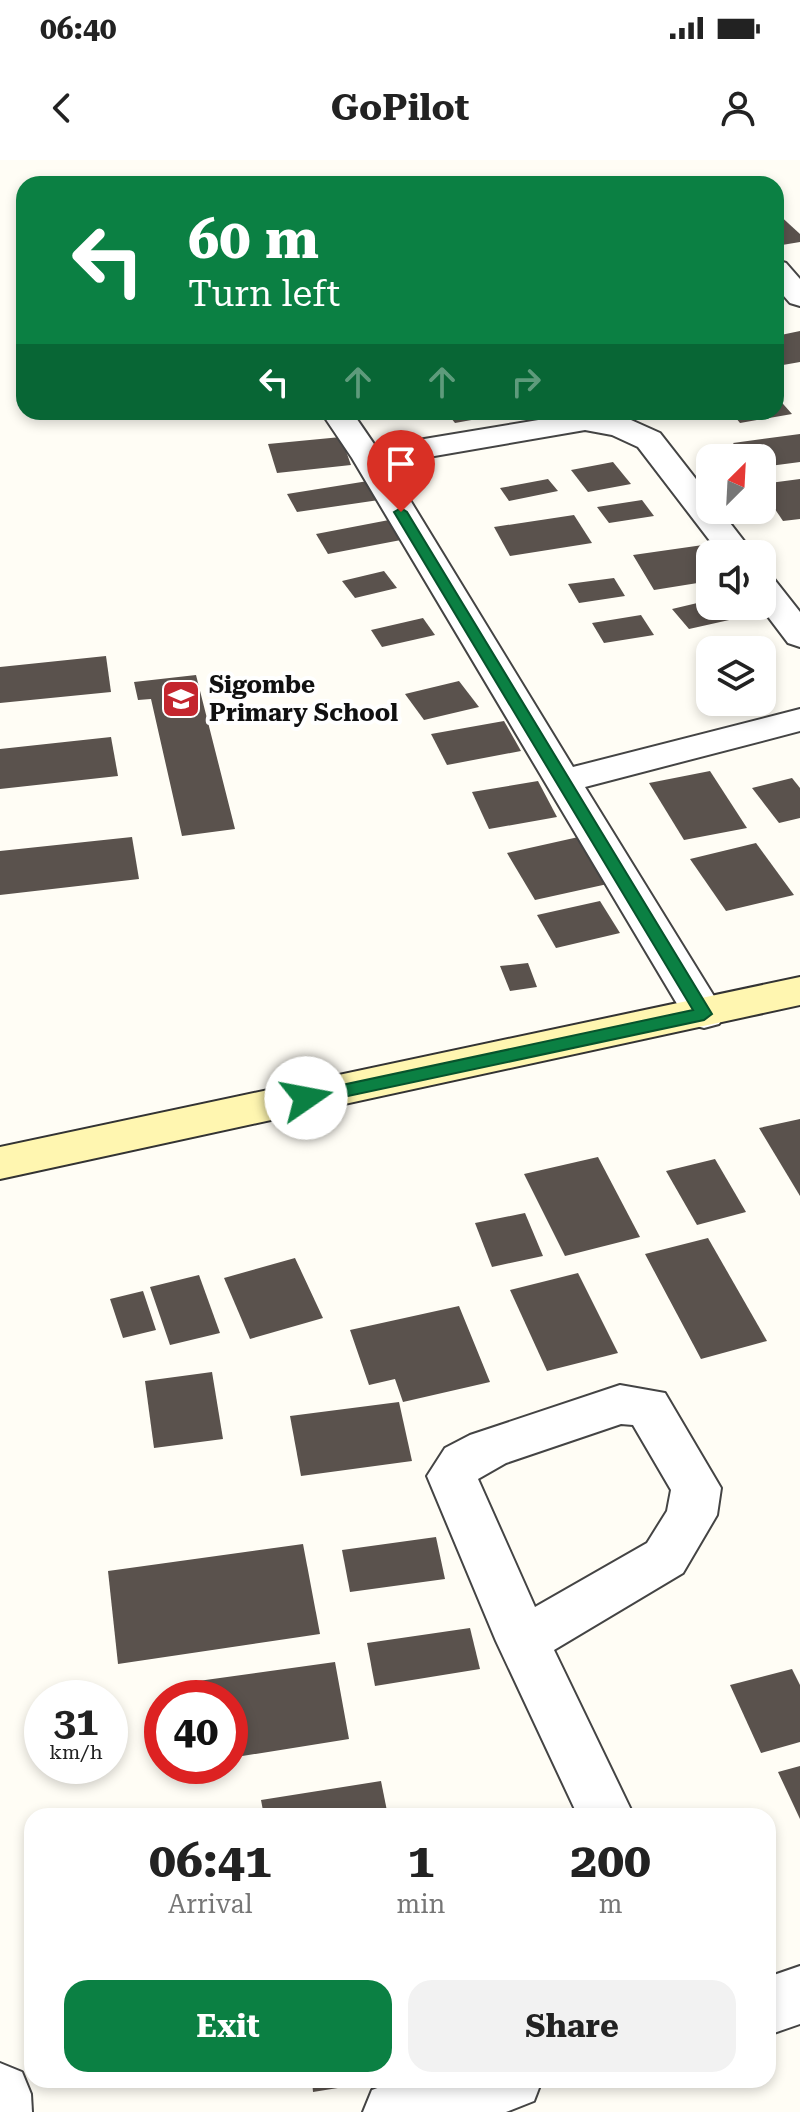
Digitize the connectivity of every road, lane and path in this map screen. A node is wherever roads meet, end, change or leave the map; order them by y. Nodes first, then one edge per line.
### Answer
1 (784, 278) edge
2 (800, 297) edge
3 (342, 420) edge
4 (368, 458) junction
5 (726, 540) edge
6 (776, 604) edge
7 (800, 636) edge
8 (800, 720) edge
9 (562, 781) junction
10 (800, 991) edge
11 (704, 1014) junction
12 (0, 1163) edge
13 (523, 1641) junction
14 (602, 1808) edge
15 (800, 1995) edge
16 (776, 2003) edge
17 (482, 2088) edge
18 (0, 2094) edge
19 (1, 2112) edge
20 (394, 2112) edge

1 - 2 street
3 - 4 street
4 - 5 street
4 - 9 street
6 - 7 street
8 - 9 street
9 - 11 street
10 - 11 street
11 - 12 street
13 - 13 street
13 - 14 street
15 - 16 street
17 - 20 street
18 - 19 street

